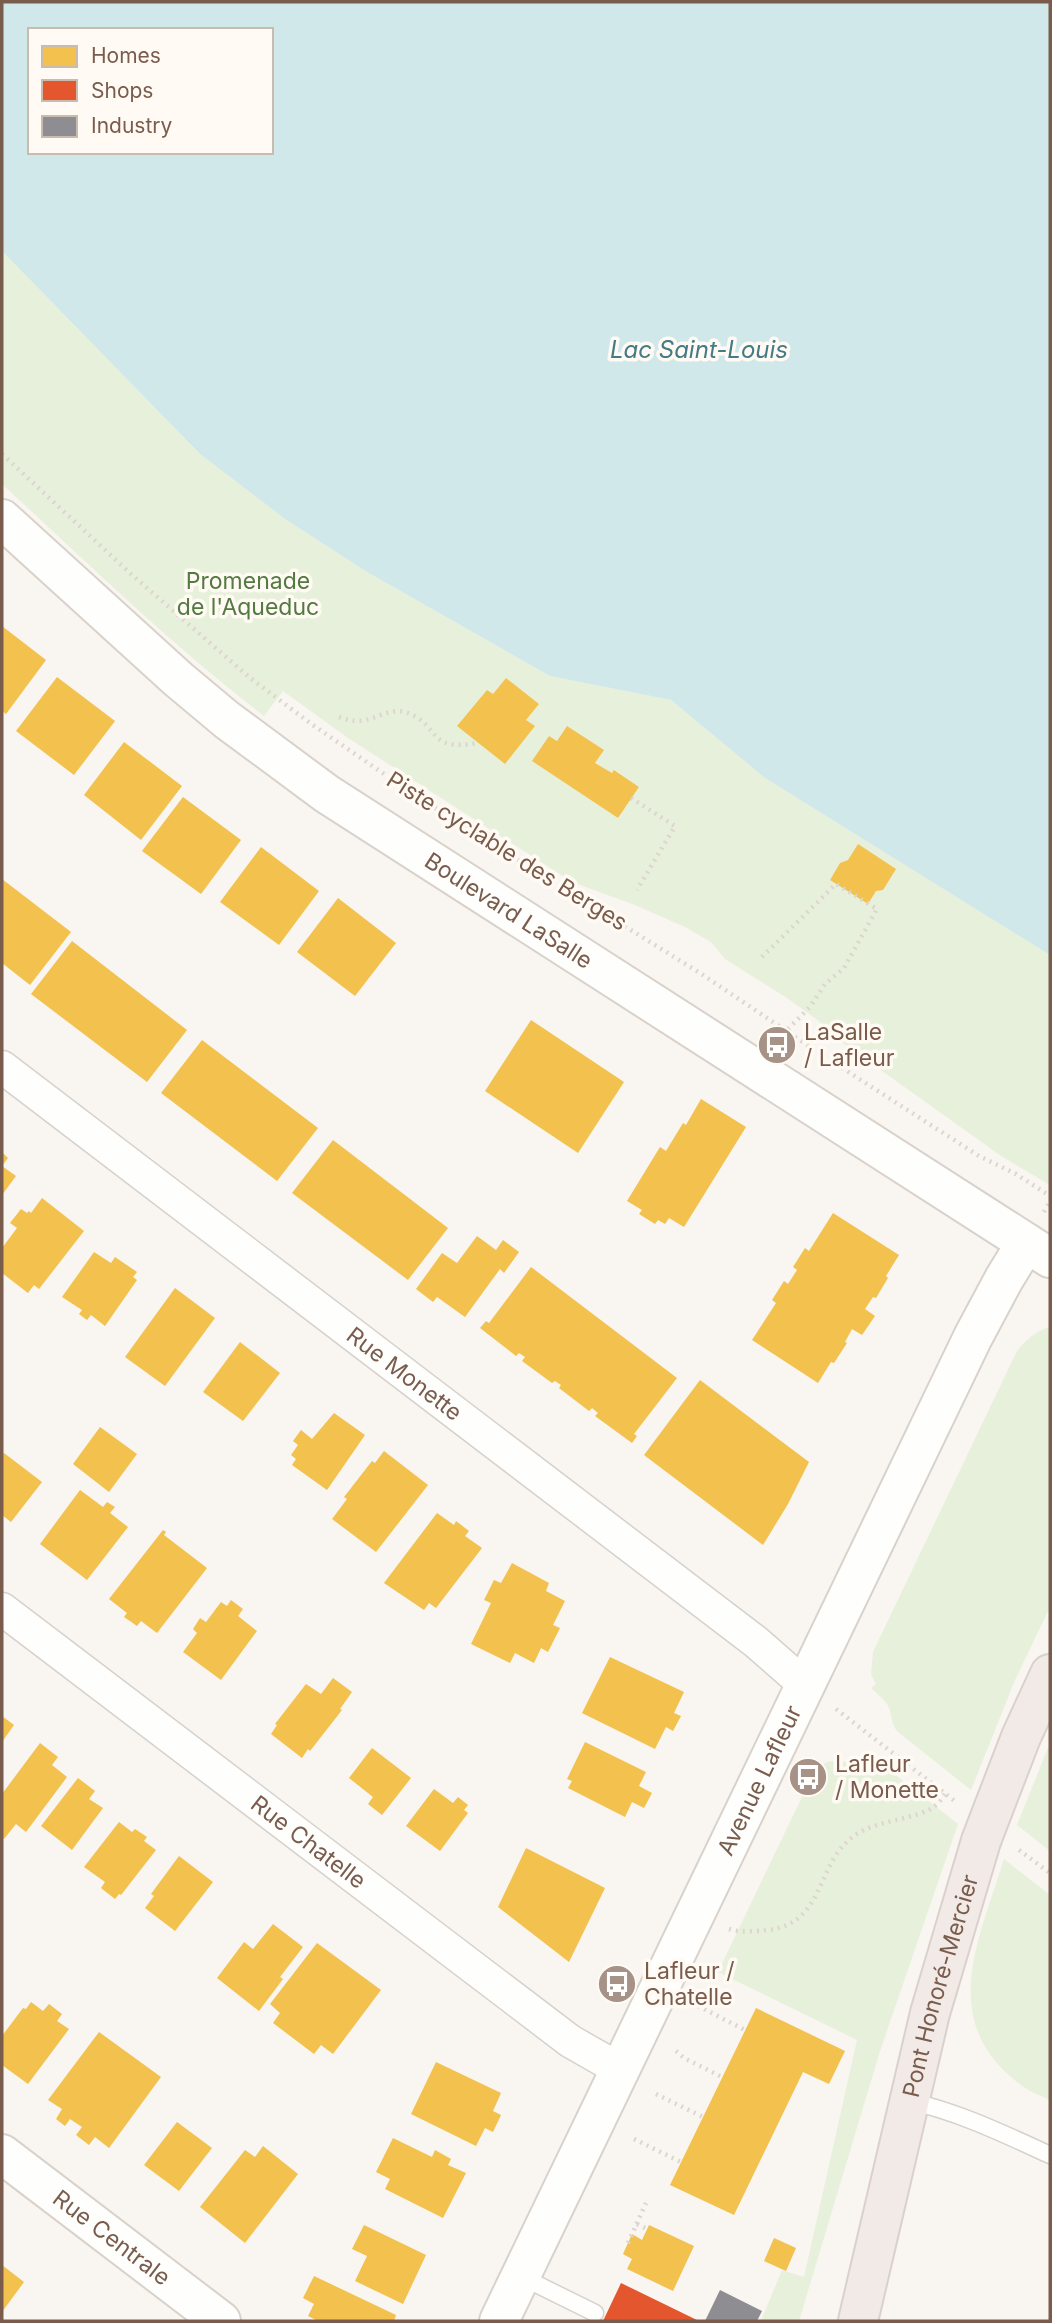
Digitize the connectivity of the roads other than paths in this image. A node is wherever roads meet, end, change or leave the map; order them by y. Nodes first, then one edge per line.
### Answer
1 (2, 519) edge
2 (2, 1067) edge
3 (1038, 1250) edge
4 (2, 1609) edge
5 (1050, 1674) edge
6 (805, 1685) junction
7 (619, 2069) junction
8 (908, 2101) junction
9 (2, 2154) edge
10 (1050, 2155) edge
11 (520, 2276) junction
12 (595, 2313) dead end
13 (858, 2317) edge
14 (220, 2321) edge
15 (499, 2321) edge

1 - 3 main road, Boulevard LaSalle
2 - 6 street, Rue Monette
3 - 6 main road, Avenue Lafleur
4 - 7 street, Rue Chatelle
5 - 8 highway, Pont Honoré-Mercier
6 - 7 main road, Avenue Lafleur
7 - 11 main road, Avenue Lafleur
8 - 10 lane
8 - 13 highway, Pont Honoré-Mercier
9 - 14 main road, Rue Centrale
11 - 12 lane
11 - 15 main road, Avenue Lafleur

